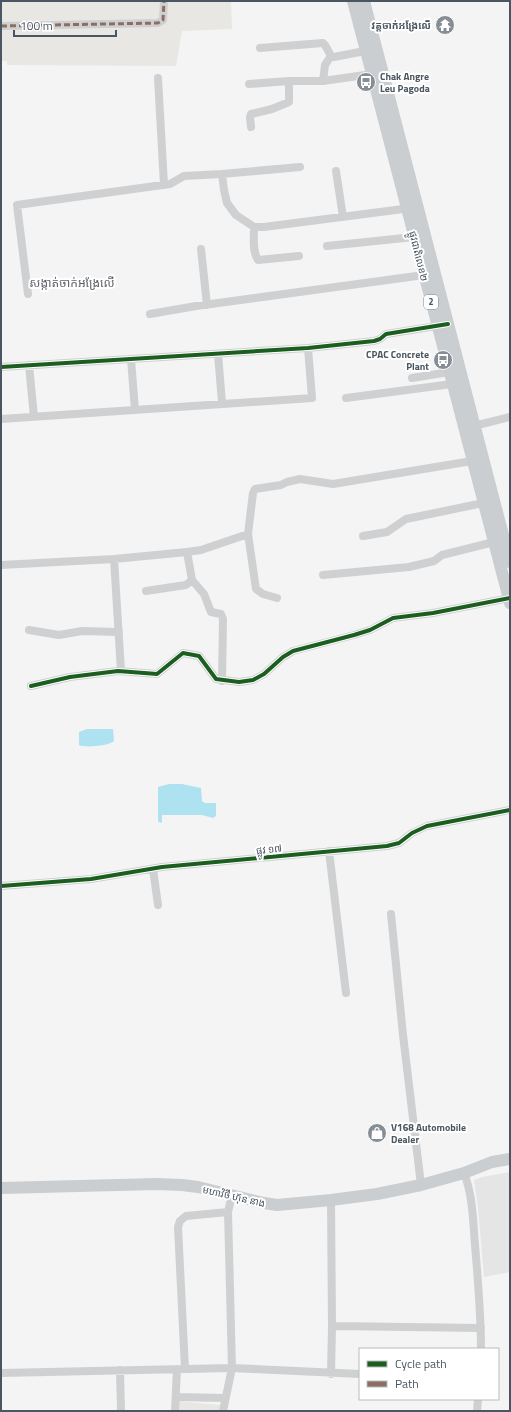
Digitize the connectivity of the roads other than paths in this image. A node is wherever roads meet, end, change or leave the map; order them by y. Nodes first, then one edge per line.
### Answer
1 (164, 1) edge
2 (353, 1) edge
3 (364, 1) edge
4 (1, 26) edge
5 (260, 48) dead end
6 (371, 50) junction
7 (331, 56) junction
8 (372, 74) junction
9 (158, 78) dead end
10 (289, 81) junction
11 (324, 81) junction
12 (249, 84) dead end
13 (251, 127) dead end
14 (300, 167) dead end
15 (336, 171) dead end
16 (222, 174) junction
17 (164, 184) junction
18 (412, 208) junction
19 (343, 217) junction
20 (254, 226) junction
21 (414, 237) junction
22 (327, 246) dead end
23 (201, 248) dead end
24 (299, 256) dead end
25 (424, 275) junction
26 (28, 294) dead end
27 (208, 305) junction
28 (150, 314) dead end
29 (442, 325) junction
30 (308, 348) junction
31 (218, 354) junction
32 (131, 359) junction
33 (29, 365) junction
34 (1, 367) edge
35 (412, 378) dead end
36 (450, 378) junction
37 (346, 398) dead end
38 (222, 403) junction
39 (135, 410) junction
40 (34, 417) junction
41 (510, 417) edge
42 (1, 419) edge
43 (469, 427) junction
44 (472, 461) junction
45 (489, 502) junction
46 (248, 534) junction
47 (364, 536) dead end
48 (494, 542) junction
49 (187, 552) junction
50 (114, 559) junction
51 (510, 562) edge
52 (1, 565) edge
53 (323, 575) dead end
54 (192, 580) junction
55 (146, 591) dead end
56 (277, 598) dead end
57 (510, 600) edge
58 (29, 630) dead end
59 (119, 632) junction
60 (121, 671) junction
61 (222, 681) junction
62 (31, 686) dead end
63 (510, 810) edge
64 (329, 851) junction
65 (154, 869) junction
66 (1, 886) edge
67 (158, 905) dead end
68 (391, 914) dead end
69 (346, 993) dead end
70 (510, 1159) edge
71 (464, 1173) junction
72 (421, 1185) junction
73 (1, 1188) edge
74 (232, 1195) junction
75 (331, 1200) junction
76 (228, 1212) junction
77 (332, 1326) junction
78 (481, 1328) junction
79 (481, 1348) edge
80 (232, 1368) junction
81 (181, 1369) junction
82 (120, 1370) junction
83 (1, 1373) edge
84 (331, 1374) junction
85 (359, 1374) edge
86 (176, 1397) junction
87 (225, 1398) junction
88 (478, 1400) edge
89 (121, 1411) edge
90 (175, 1411) edge
91 (223, 1411) edge
92 (477, 1411) edge

1 - 4 street
2 - 6 main road, ផ្លូវជាតិលេខ២ / 2
3 - 6 main road, ផ្លូវជាតិលេខ២ / 2
5 - 7 street
6 - 7 street
6 - 8 main road, ផ្លូវជាតិលេខ២ / 2
6 - 18 main road, ផ្លូវជាតិលេខ២ / 2
7 - 11 street
8 - 11 street
8 - 18 main road, ផ្លូវជាតិលេខ២ / 2
9 - 17 street
10 - 11 street
10 - 12 street
10 - 13 street
14 - 16 street
15 - 19 street
16 - 17 street
16 - 20 street
17 - 26 street
18 - 19 street
18 - 21 main road, ផ្លូវជាតិលេខ២ / 2
18 - 29 main road, ផ្លូវជាតិលេខ២ / 2
19 - 20 street
20 - 24 street
21 - 22 street
21 - 25 main road, ផ្លូវជាតិលេខ២ / 2
23 - 27 street
25 - 27 street
25 - 29 main road, ផ្លូវជាតិលេខ២ / 2
27 - 28 street
29 - 30 street
29 - 36 main road, ផ្លូវជាតិលេខ២ / 2
29 - 43 main road, ផ្លូវជាតិលេខ២ / 2
30 - 31 street
30 - 38 street
31 - 32 street
31 - 38 street
32 - 33 street
32 - 39 street
33 - 34 street
33 - 40 street
35 - 36 street
36 - 37 street
36 - 43 main road, ផ្លូវជាតិលេខ២ / 2
38 - 39 street
39 - 40 street
40 - 42 street
41 - 43 street
43 - 44 main road, ផ្លូវជាតិលេខ២ / 2
43 - 45 main road, ផ្លូវជាតិលេខ២ / 2
44 - 45 main road, ផ្លូវជាតិលេខ២ / 2
44 - 46 street
45 - 47 street
45 - 48 main road, ផ្លូវជាតិលេខ២ / 2
45 - 51 main road, ផ្លូវជាតិលេខ២ / 2
46 - 49 street
46 - 56 street
48 - 53 street
48 - 57 main road, ផ្លូវជាតិលេខ២ / 2
49 - 50 street
49 - 54 street
50 - 52 street
50 - 59 street
54 - 55 street
54 - 61 street
57 - 61 street
58 - 59 street
59 - 60 street
60 - 61 street
60 - 62 street
63 - 64 street, ផ្លូវ ១៧
64 - 65 street, ផ្លូវ ១៧
64 - 69 street
65 - 66 street, ផ្លូវ ១៧
65 - 67 street
68 - 72 street
70 - 71 main road, មហាវិថី ហ៊ុន នាង
71 - 72 main road, មហាវិថី ហ៊ុន នាង
71 - 78 street
72 - 75 main road, មហាវិថី ហ៊ុន នាង
73 - 74 main road, មហាវិថី ហ៊ុន នាង
74 - 75 main road, មហាវិថី ហ៊ុន នាង
74 - 76 street
75 - 77 street
76 - 80 street
76 - 81 street
77 - 78 street
77 - 84 street
78 - 79 street
80 - 81 street
80 - 84 street
80 - 87 street
81 - 82 street
81 - 86 street
82 - 83 street
82 - 89 street
84 - 85 street
86 - 87 street
86 - 90 street
87 - 91 street
88 - 92 street

